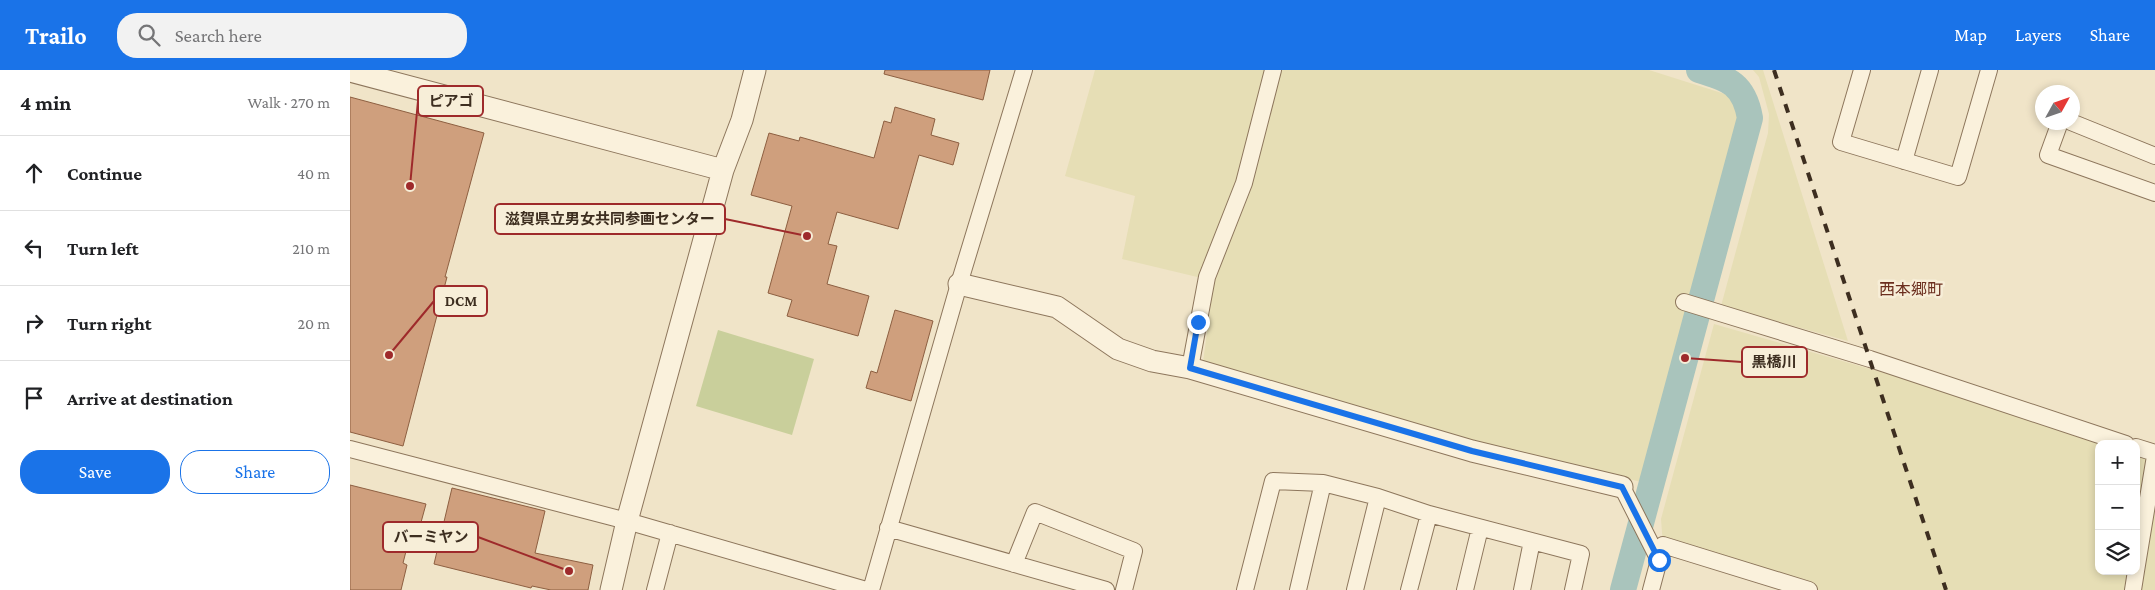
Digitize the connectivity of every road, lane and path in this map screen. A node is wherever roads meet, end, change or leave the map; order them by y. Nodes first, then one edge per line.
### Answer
1 (756, 70) edge
2 (1024, 70) edge
3 (1272, 70) edge
4 (1862, 70) edge
5 (1930, 70) edge
6 (1989, 70) edge
7 (350, 71) edge
8 (2080, 125) edge
9 (2057, 130) edge
10 (2155, 156) edge
11 (1904, 161) junction
12 (723, 170) junction
13 (2155, 193) edge
14 (959, 284) junction
15 (1684, 302) dead end
16 (1190, 368) junction
17 (2114, 440) edge
18 (350, 449) edge
19 (2140, 449) edge
20 (2155, 455) edge
21 (1323, 483) junction
22 (1622, 487) joint
23 (1378, 497) junction
24 (1429, 514) junction
25 (627, 521) junction
26 (888, 528) junction
27 (1480, 528) junction
28 (670, 533) junction
29 (1532, 541) junction
30 (2140, 547) edge
31 (1659, 560) junction
32 (1014, 564) junction
33 (2135, 575) edge
34 (611, 590) edge
35 (655, 590) edge
36 (866, 590) edge
37 (871, 590) edge
38 (1106, 590) edge
39 (1124, 590) edge
40 (1245, 590) edge
41 (1298, 590) edge
42 (1355, 590) edge
43 (1409, 590) edge
44 (1465, 590) edge
45 (1522, 590) edge
46 (1573, 590) edge
47 (1651, 590) edge
48 (1809, 590) edge
49 (2133, 590) edge

1 - 12 street
2 - 14 street
3 - 16 street
4 - 11 street
5 - 11 street
6 - 11 street
7 - 12 street
8 - 10 street
9 - 13 street
12 - 25 street
14 - 16 street
14 - 26 street
15 - 17 street
16 - 22 street
18 - 25 street
19 - 20 street
20 - 30 street
21 - 23 street
21 - 40 street
21 - 41 street
22 - 31 street
23 - 24 street
23 - 42 street
24 - 27 street
24 - 43 street
25 - 28 street
25 - 34 street
26 - 32 street
26 - 37 street
27 - 29 street
27 - 44 street
28 - 35 street
28 - 36 street
29 - 45 street
29 - 46 street
31 - 47 street
31 - 48 street
32 - 38 street
32 - 39 street
33 - 49 street

